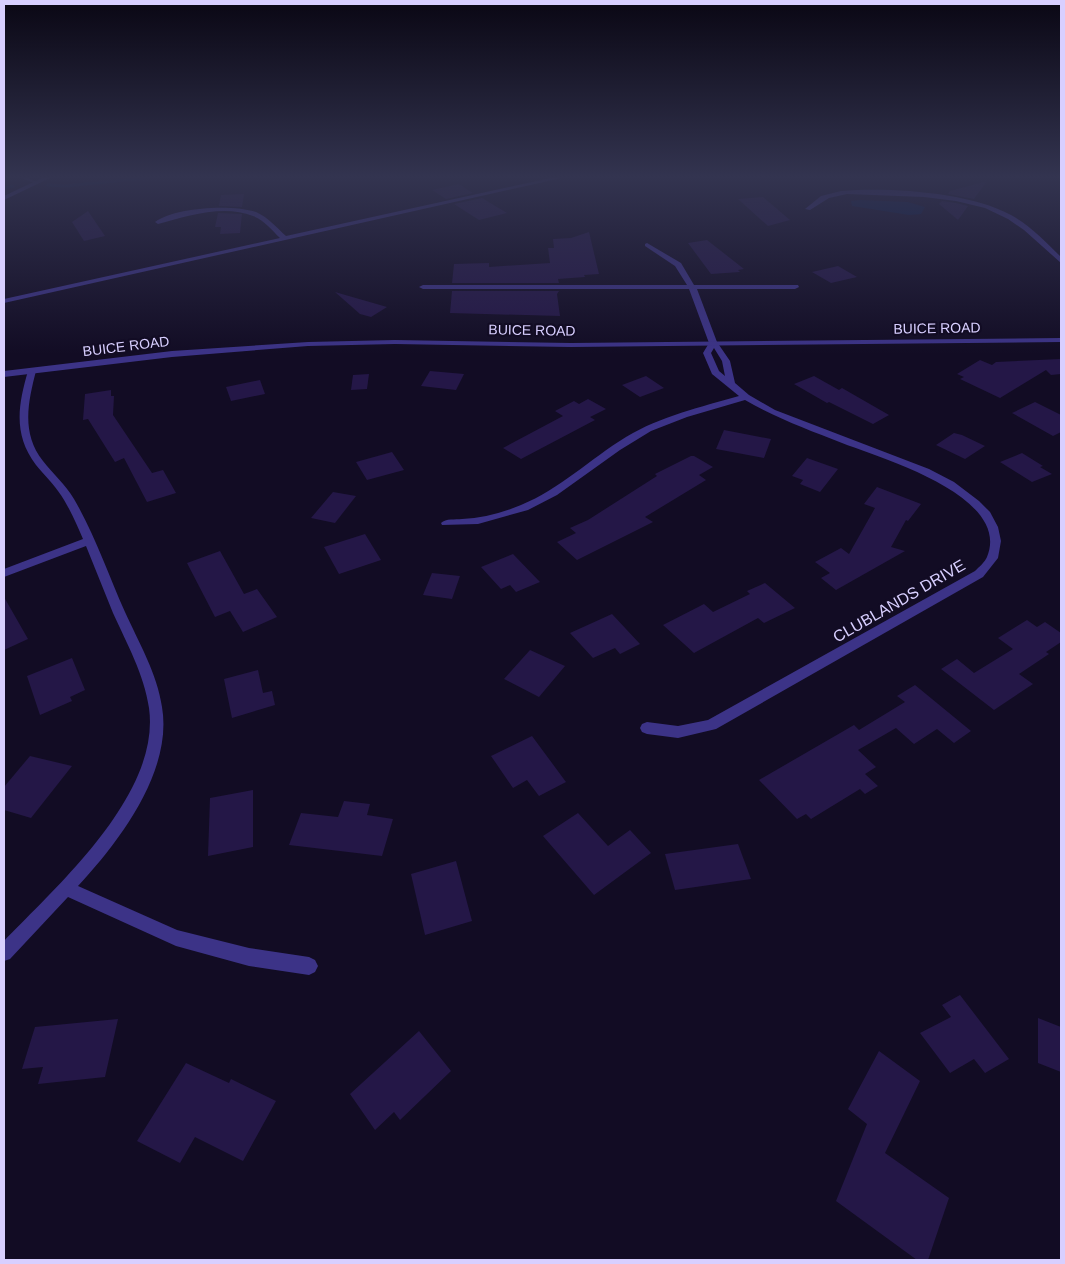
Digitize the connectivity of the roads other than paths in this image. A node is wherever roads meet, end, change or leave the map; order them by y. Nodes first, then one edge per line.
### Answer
1 (282, 236) edge
2 (299, 236) edge
3 (1032, 236) edge
4 (285, 239) junction
5 (647, 245) dead end
6 (1061, 261) edge
7 (423, 286) dead end
8 (692, 286) junction
9 (795, 286) dead end
10 (4, 301) edge
11 (1061, 340) edge
12 (713, 343) junction
13 (32, 371) junction
14 (4, 374) edge
15 (746, 397) junction
16 (446, 523) dead end
17 (89, 541) junction
18 (4, 573) edge
19 (647, 728) dead end
20 (64, 888) junction
21 (4, 953) edge
22 (309, 966) dead end

1 - 4 street
2 - 4 street
3 - 6 street
4 - 10 street
5 - 8 street, CLUBLANDS DRIVE
7 - 8 street
8 - 9 street
8 - 12 street, CLUBLANDS DRIVE
11 - 12 street, BUICE ROAD
12 - 13 street, BUICE ROAD
12 - 15 street, CLUBLANDS DRIVE
13 - 14 street, BUICE ROAD
13 - 17 street
15 - 16 street
15 - 19 street, CLUBLANDS DRIVE
17 - 18 street
17 - 20 street
20 - 21 street
20 - 22 street

